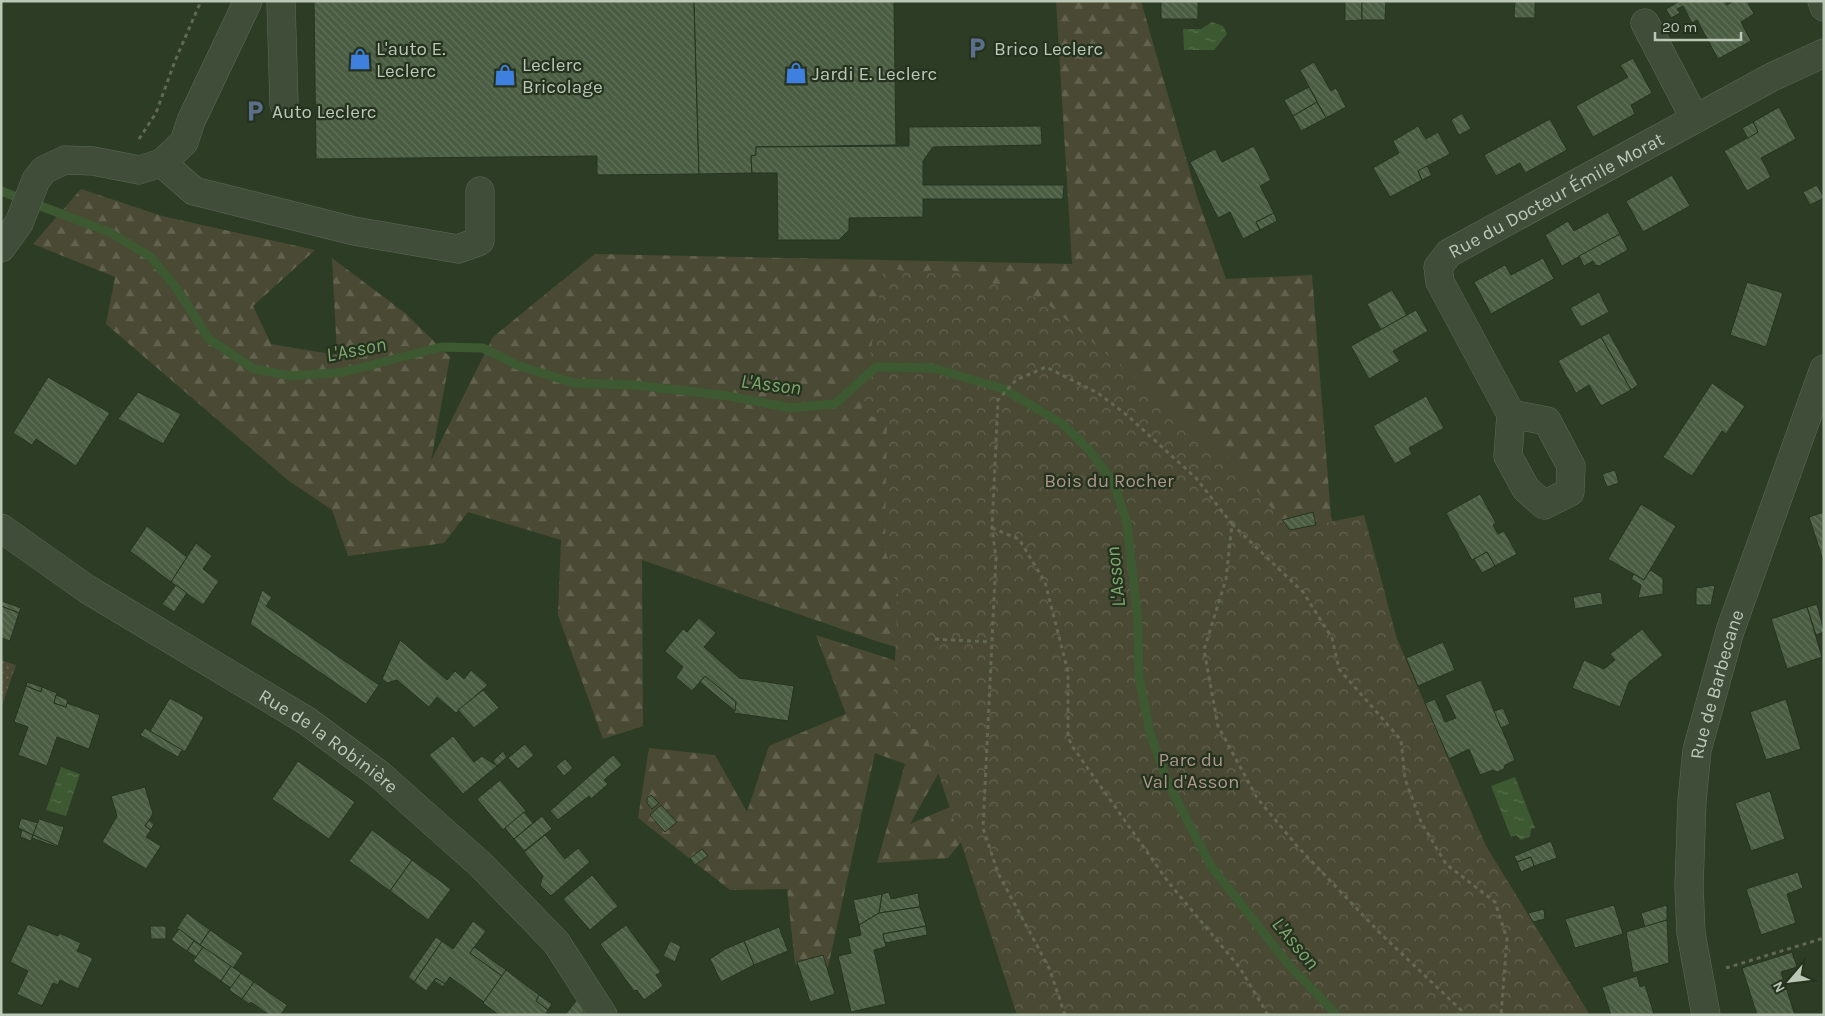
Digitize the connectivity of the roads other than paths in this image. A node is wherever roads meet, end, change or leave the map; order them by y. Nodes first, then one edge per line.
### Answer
1 (248, 1) edge
2 (282, 1) edge
3 (1822, 1) edge
4 (1824, 7) edge
5 (1645, 23) dead end
6 (1824, 53) edge
7 (284, 104) dead end
8 (1695, 119) junction
9 (162, 163) junction
10 (480, 191) dead end
11 (1, 248) edge
12 (1824, 369) edge
13 (1511, 414) dead end
14 (1, 528) edge
15 (603, 1015) edge
16 (1706, 1015) edge

1 - 9 street
2 - 7 street
3 - 4 street
5 - 8 street
6 - 8 street, Rue du Docteur Émile Morat
8 - 13 street, Rue du Docteur Émile Morat
9 - 10 street
9 - 11 street
12 - 16 street, Rue de Barbecane
14 - 15 street, Rue de la Robinière

